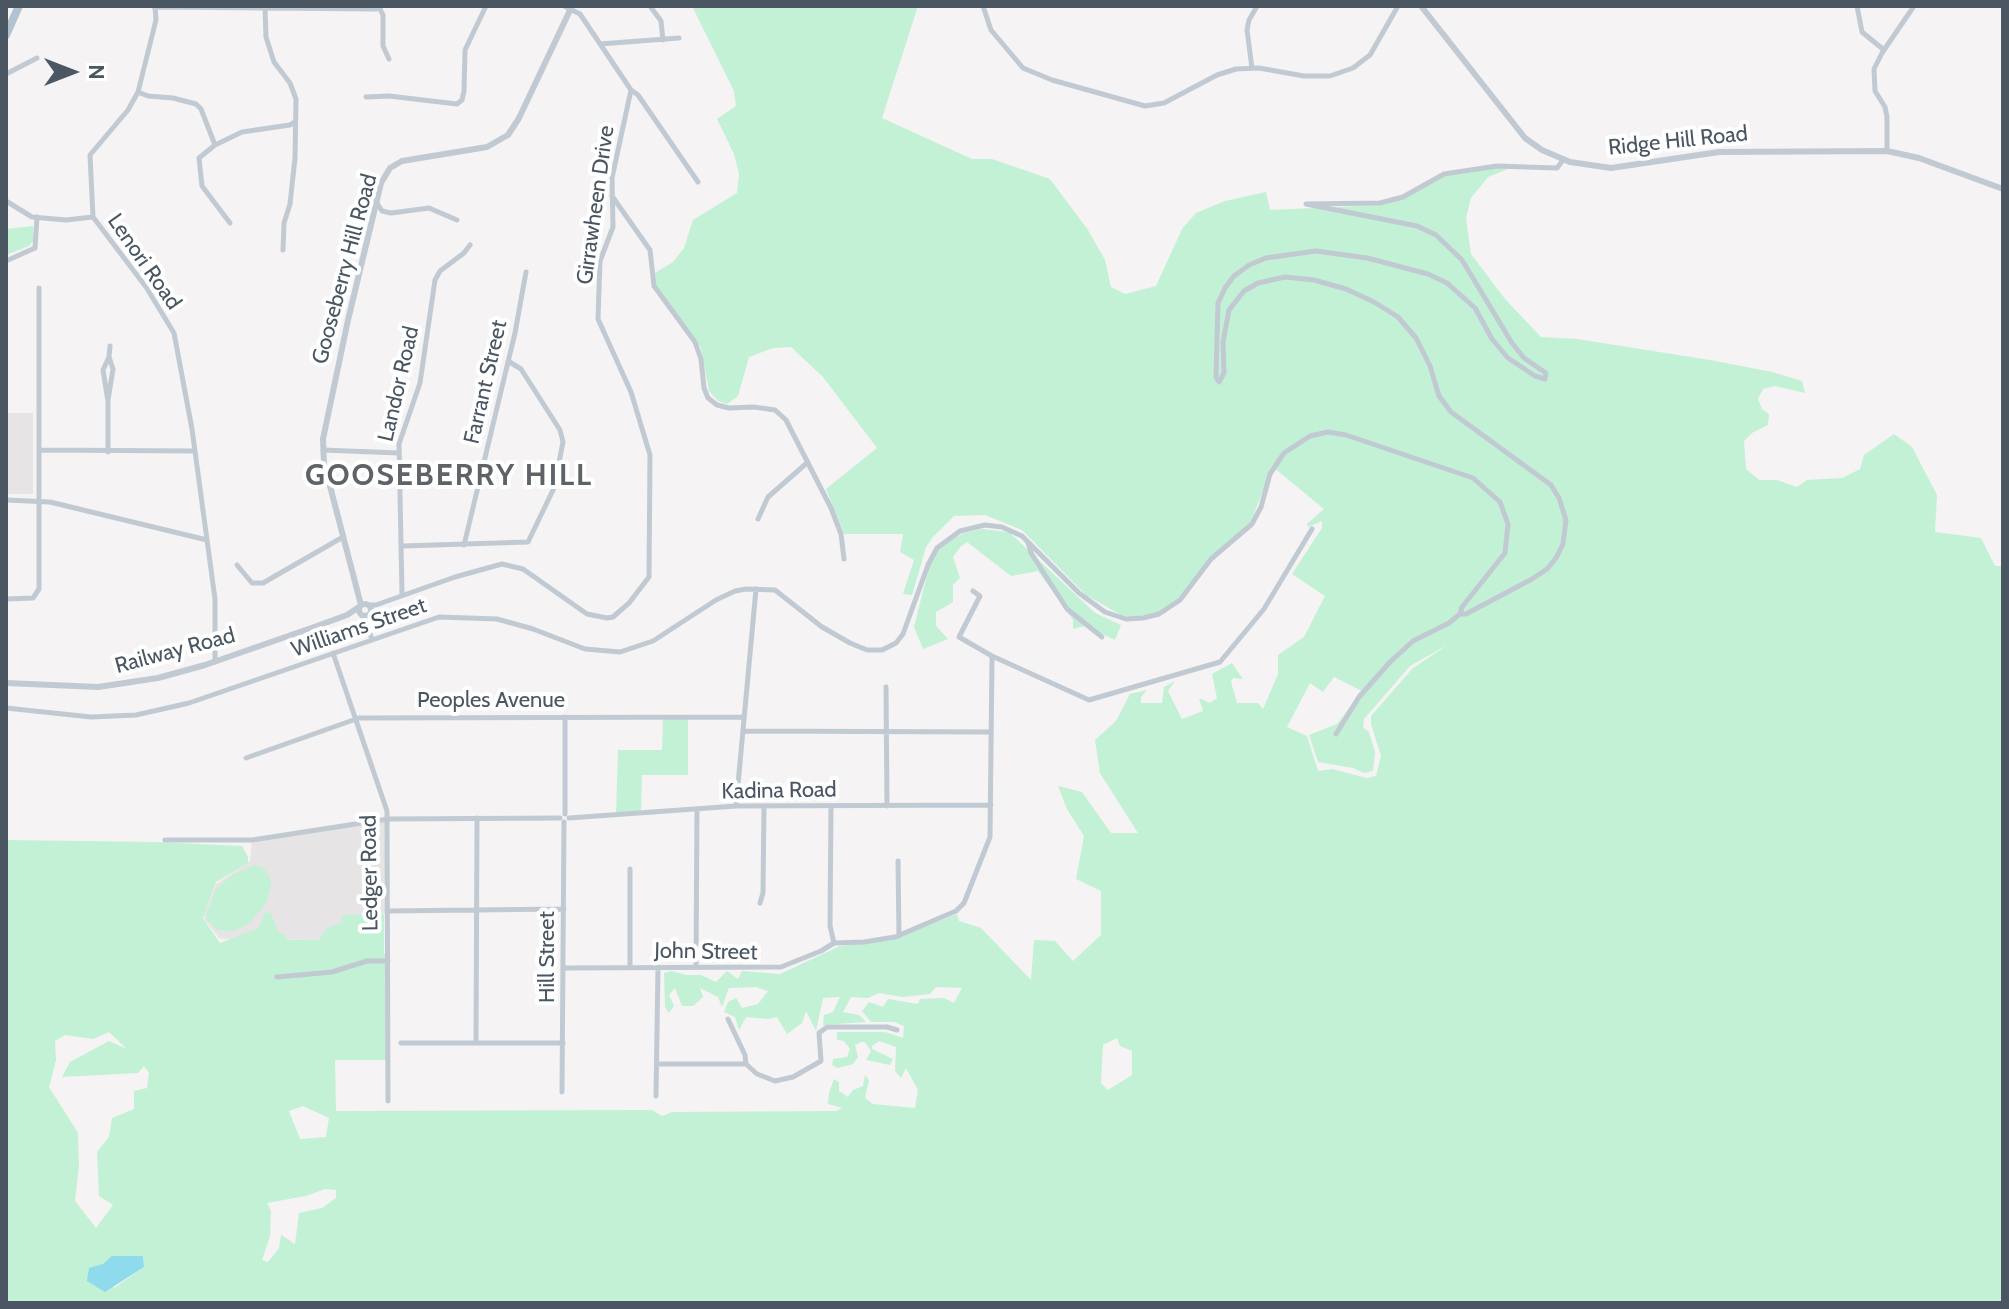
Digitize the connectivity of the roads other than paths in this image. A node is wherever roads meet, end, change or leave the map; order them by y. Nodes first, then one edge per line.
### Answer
1 (19, 6) edge
2 (154, 6) edge
3 (380, 6) edge
4 (486, 6) edge
5 (650, 6) edge
6 (983, 6) edge
7 (1398, 6) edge
8 (1421, 6) edge
9 (1857, 6) edge
10 (1914, 6) edge
11 (237, 7) edge
12 (569, 7) edge
13 (265, 8) edge
14 (1256, 8) edge
15 (6, 35) edge
16 (679, 38) dead end
17 (663, 40) junction
18 (600, 44) junction
19 (1884, 50) junction
20 (37, 58) dead end
21 (389, 59) dead end
22 (1252, 68) junction
23 (6, 74) edge
24 (631, 90) junction
25 (138, 92) junction
26 (366, 97) dead end
27 (295, 121) junction
28 (215, 145) junction
29 (1887, 151) junction
30 (1563, 160) junction
31 (698, 182) dead end
32 (2003, 189) edge
33 (612, 195) junction
34 (6, 201) edge
35 (376, 202) junction
36 (37, 217) junction
37 (93, 217) junction
38 (457, 220) dead end
39 (230, 223) dead end
40 (470, 245) dead end
41 (283, 250) dead end
42 (6, 261) edge
43 (526, 272) dead end
44 (39, 288) dead end
45 (110, 346) dead end
46 (508, 361) junction
47 (40, 450) junction
48 (323, 450) junction
49 (194, 451) junction
50 (108, 452) junction
51 (399, 453) junction
52 (808, 462) junction
53 (6, 500) edge
54 (40, 500) junction
55 (758, 519) dead end
56 (1312, 529) dead end
57 (343, 537) junction
58 (207, 540) junction
59 (1028, 541) junction
60 (464, 545) junction
61 (403, 546) junction
62 (844, 559) dead end
63 (237, 565) dead end
64 (756, 589) junction
65 (973, 591) dead end
66 (402, 594) junction
67 (6, 599) edge
68 (366, 609) junction
69 (1460, 614) junction
70 (1102, 637) dead end
71 (372, 639) junction
72 (333, 653) junction
73 (992, 656) junction
74 (218, 660) junction
75 (6, 683) edge
76 (886, 687) dead end
77 (6, 708) edge
78 (565, 717) junction
79 (744, 717) junction
80 (356, 719) junction
81 (743, 731) junction
82 (886, 732) junction
83 (991, 732) junction
84 (1336, 734) dead end
85 (246, 758) dead end
86 (991, 805) junction
87 (736, 806) junction
88 (764, 806) junction
89 (831, 806) junction
90 (887, 806) junction
91 (697, 809) junction
92 (477, 818) junction
93 (564, 818) junction
94 (388, 819) junction
95 (165, 840) dead end
96 (898, 861) dead end
97 (630, 869) dead end
98 (760, 903) dead end
99 (564, 909) junction
100 (477, 910) junction
101 (387, 911) junction
102 (899, 936) junction
103 (834, 943) junction
104 (388, 961) junction
105 (630, 967) junction
106 (658, 967) junction
107 (696, 967) junction
108 (565, 968) junction
109 (277, 977) dead end
110 (728, 1019) dead end
111 (897, 1030) dead end
112 (401, 1043) dead end
113 (476, 1043) junction
114 (563, 1043) junction
115 (657, 1064) junction
116 (746, 1064) junction
117 (562, 1092) dead end
118 (656, 1096) dead end
119 (388, 1101) dead end

1 - 15 main road
2 - 11 street
2 - 25 street, Lenori Road
3 - 13 street
3 - 21 street
4 - 26 street
5 - 17 street
6 - 22 street
7 - 22 street
8 - 30 street, Ridge Hill Road
9 - 19 street
10 - 19 street
11 - 13 street
12 - 18 street
12 - 35 street, Gooseberry Hill Road
13 - 27 street
14 - 22 street
16 - 17 street
17 - 18 street
18 - 24 street
19 - 29 street
20 - 23 street
24 - 31 street
24 - 33 street, Girrawheen Drive
25 - 28 street
25 - 37 street, Lenori Road
27 - 28 street
27 - 41 street
28 - 39 street
29 - 30 street, Ridge Hill Road
29 - 32 street, Ridge Hill Road
30 - 69 street
33 - 52 street
33 - 66 street, Girrawheen Drive
34 - 36 street
35 - 38 street
35 - 48 street, Gooseberry Hill Road
36 - 37 street
36 - 42 street
37 - 49 street, Lenori Road
40 - 51 street, Landor Road
43 - 46 street, Farrant Street
44 - 47 street
45 - 50 street
46 - 60 street, Farrant Street
46 - 60 street
47 - 50 street
47 - 54 street
48 - 51 street
48 - 57 street, Gooseberry Hill Road
49 - 50 street
49 - 58 street, Lenori Road
51 - 61 street, Landor Road
52 - 55 street
52 - 62 street
53 - 54 street
54 - 58 street
54 - 67 street
56 - 73 street
57 - 63 street
57 - 68 street, Gooseberry Hill Road
58 - 74 street, Lenori Road
59 - 64 street
59 - 69 street
59 - 70 street
60 - 61 street
61 - 66 street, Landor Road
64 - 71 street, Williams Street
64 - 79 street
65 - 73 street
66 - 68 street, Girrawheen Drive
68 - 71 street
68 - 74 street, Railway Road
69 - 84 street
71 - 72 street, Williams Street
72 - 77 street, Williams Street
72 - 80 street, Ledger Road
73 - 83 street, John Street
74 - 75 street, Railway Road
76 - 82 street
78 - 79 street, Peoples Avenue
78 - 80 street, Peoples Avenue
78 - 93 street, Hill Street
79 - 81 street
80 - 85 street, Peoples Avenue
80 - 94 street, Ledger Road
81 - 82 street
81 - 87 street
82 - 83 street
82 - 90 street
83 - 86 street, John Street
86 - 90 street, Kadina Road
86 - 102 street, John Street
87 - 88 street, Kadina Road
87 - 91 street, Kadina Road
88 - 89 street, Kadina Road
88 - 98 street
89 - 90 street, Kadina Road
89 - 103 street
91 - 93 street, Kadina Road
91 - 107 street
92 - 93 street, Kadina Road
92 - 94 street, Kadina Road
92 - 100 street
93 - 99 street, Hill Street
94 - 95 street, Kadina Road
94 - 101 street, Ledger Road
96 - 102 street
97 - 105 street
99 - 100 street
99 - 108 street, Hill Street
100 - 101 street
100 - 113 street
101 - 104 street, Ledger Road
102 - 103 street, John Street
103 - 107 street, John Street
104 - 109 street
104 - 119 street, Ledger Road
105 - 106 street, John Street
105 - 108 street, John Street
106 - 107 street, John Street
106 - 115 street
108 - 114 street, Hill Street
110 - 116 street
111 - 116 street
112 - 113 street
113 - 114 street
114 - 117 street, Hill Street
115 - 116 street
115 - 118 street

